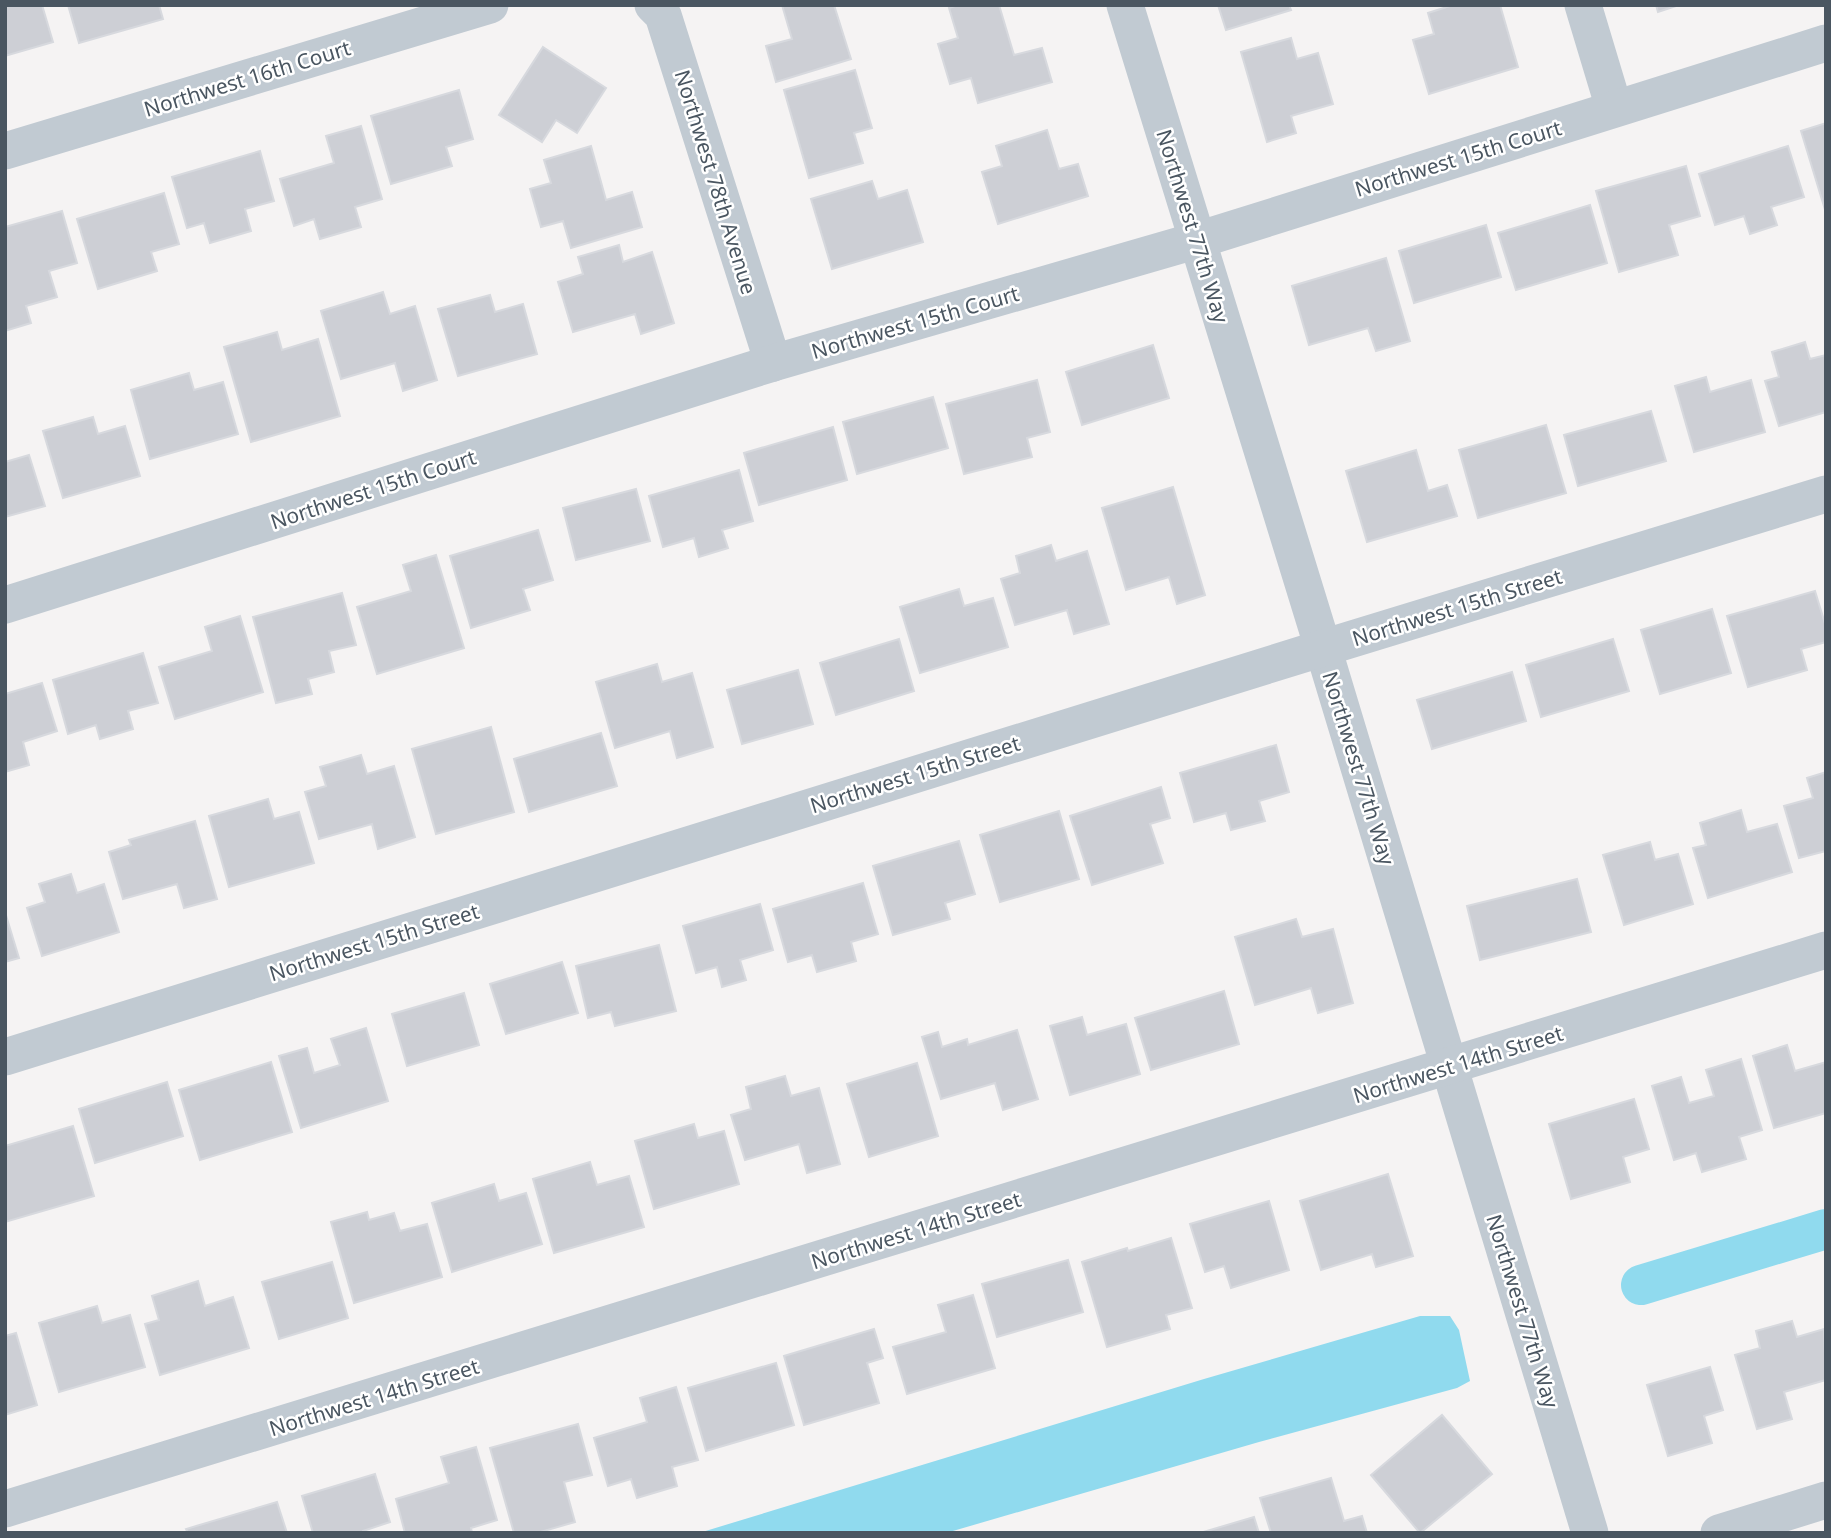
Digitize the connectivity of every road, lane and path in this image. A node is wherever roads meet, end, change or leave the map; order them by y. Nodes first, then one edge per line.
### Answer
1 (490, 5) edge
2 (653, 5) edge
3 (1125, 5) edge
4 (1583, 5) edge
5 (1826, 43) edge
6 (1614, 108) junction
7 (5, 150) edge
8 (1198, 240) junction
9 (772, 363) junction
10 (1826, 494) edge
11 (5, 605) edge
12 (1323, 648) junction
13 (1826, 950) edge
14 (5, 1057) edge
15 (1450, 1067) junction
16 (1826, 1500) edge
17 (5, 1509) edge
18 (1590, 1533) edge
19 (1719, 1533) edge

1 - 7 street, Northwest 16th Court
2 - 9 street, Northwest 78th Avenue
3 - 8 street, Northwest 77th Way
4 - 6 street
5 - 6 street, Northwest 15th Court
6 - 8 street, Northwest 15th Court
8 - 9 street, Northwest 15th Court
8 - 12 street, Northwest 77th Way
9 - 11 street, Northwest 15th Court
10 - 12 street, Northwest 15th Street
12 - 14 street, Northwest 15th Street
12 - 15 street, Northwest 77th Way
13 - 15 street, Northwest 14th Street
15 - 17 street, Northwest 14th Street
15 - 18 street, Northwest 77th Way
16 - 19 street

